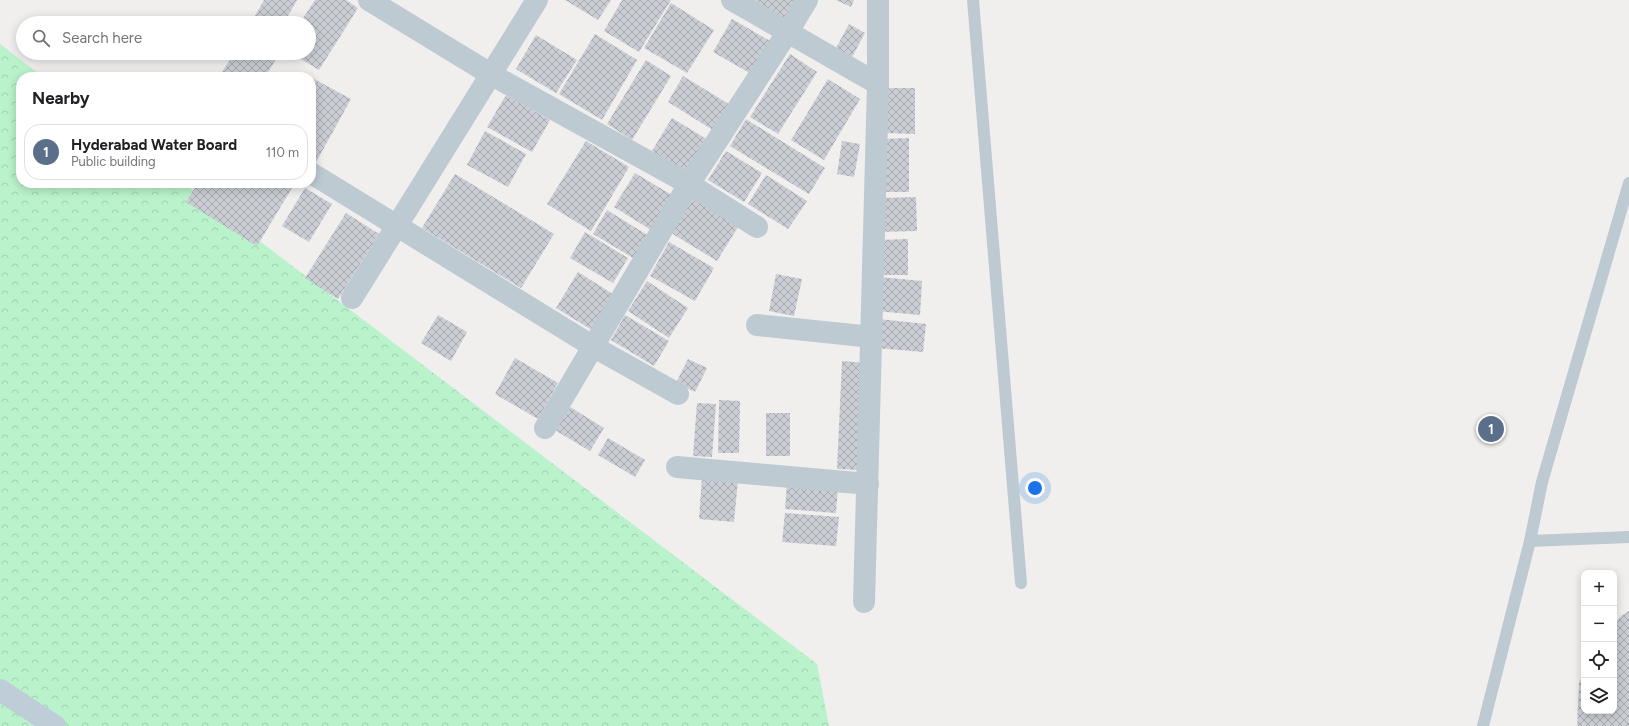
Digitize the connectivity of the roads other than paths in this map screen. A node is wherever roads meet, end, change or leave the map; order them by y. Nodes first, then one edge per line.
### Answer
1 (369, 0) edge
2 (537, 0) edge
3 (732, 0) edge
4 (807, 0) edge
5 (878, 0) edge
6 (973, 0) edge
7 (788, 33) junction
8 (492, 75) junction
9 (878, 84) junction
10 (316, 176) edge
11 (1629, 183) edge
12 (689, 184) junction
13 (396, 226) junction
14 (756, 227) dead end
15 (352, 298) dead end
16 (757, 325) dead end
17 (872, 337) junction
18 (594, 346) junction
19 (678, 394) dead end
20 (545, 428) dead end
21 (677, 467) dead end
22 (868, 484) junction
23 (1629, 537) edge
24 (1530, 541) junction
25 (1021, 583) dead end
26 (864, 602) dead end
27 (0, 690) edge
28 (55, 726) edge
29 (1483, 726) edge

1 - 8 street
2 - 8 street
3 - 7 street
4 - 7 street
5 - 9 street
6 - 25 lane
7 - 9 street
7 - 12 street
8 - 12 street
8 - 13 street
9 - 17 street
10 - 13 street
11 - 24 lane
12 - 14 street
12 - 18 street
13 - 15 street
13 - 18 street
16 - 17 street
17 - 22 street
18 - 19 street
18 - 20 street
21 - 22 street
22 - 26 street
23 - 24 lane
24 - 29 lane
27 - 28 main road

